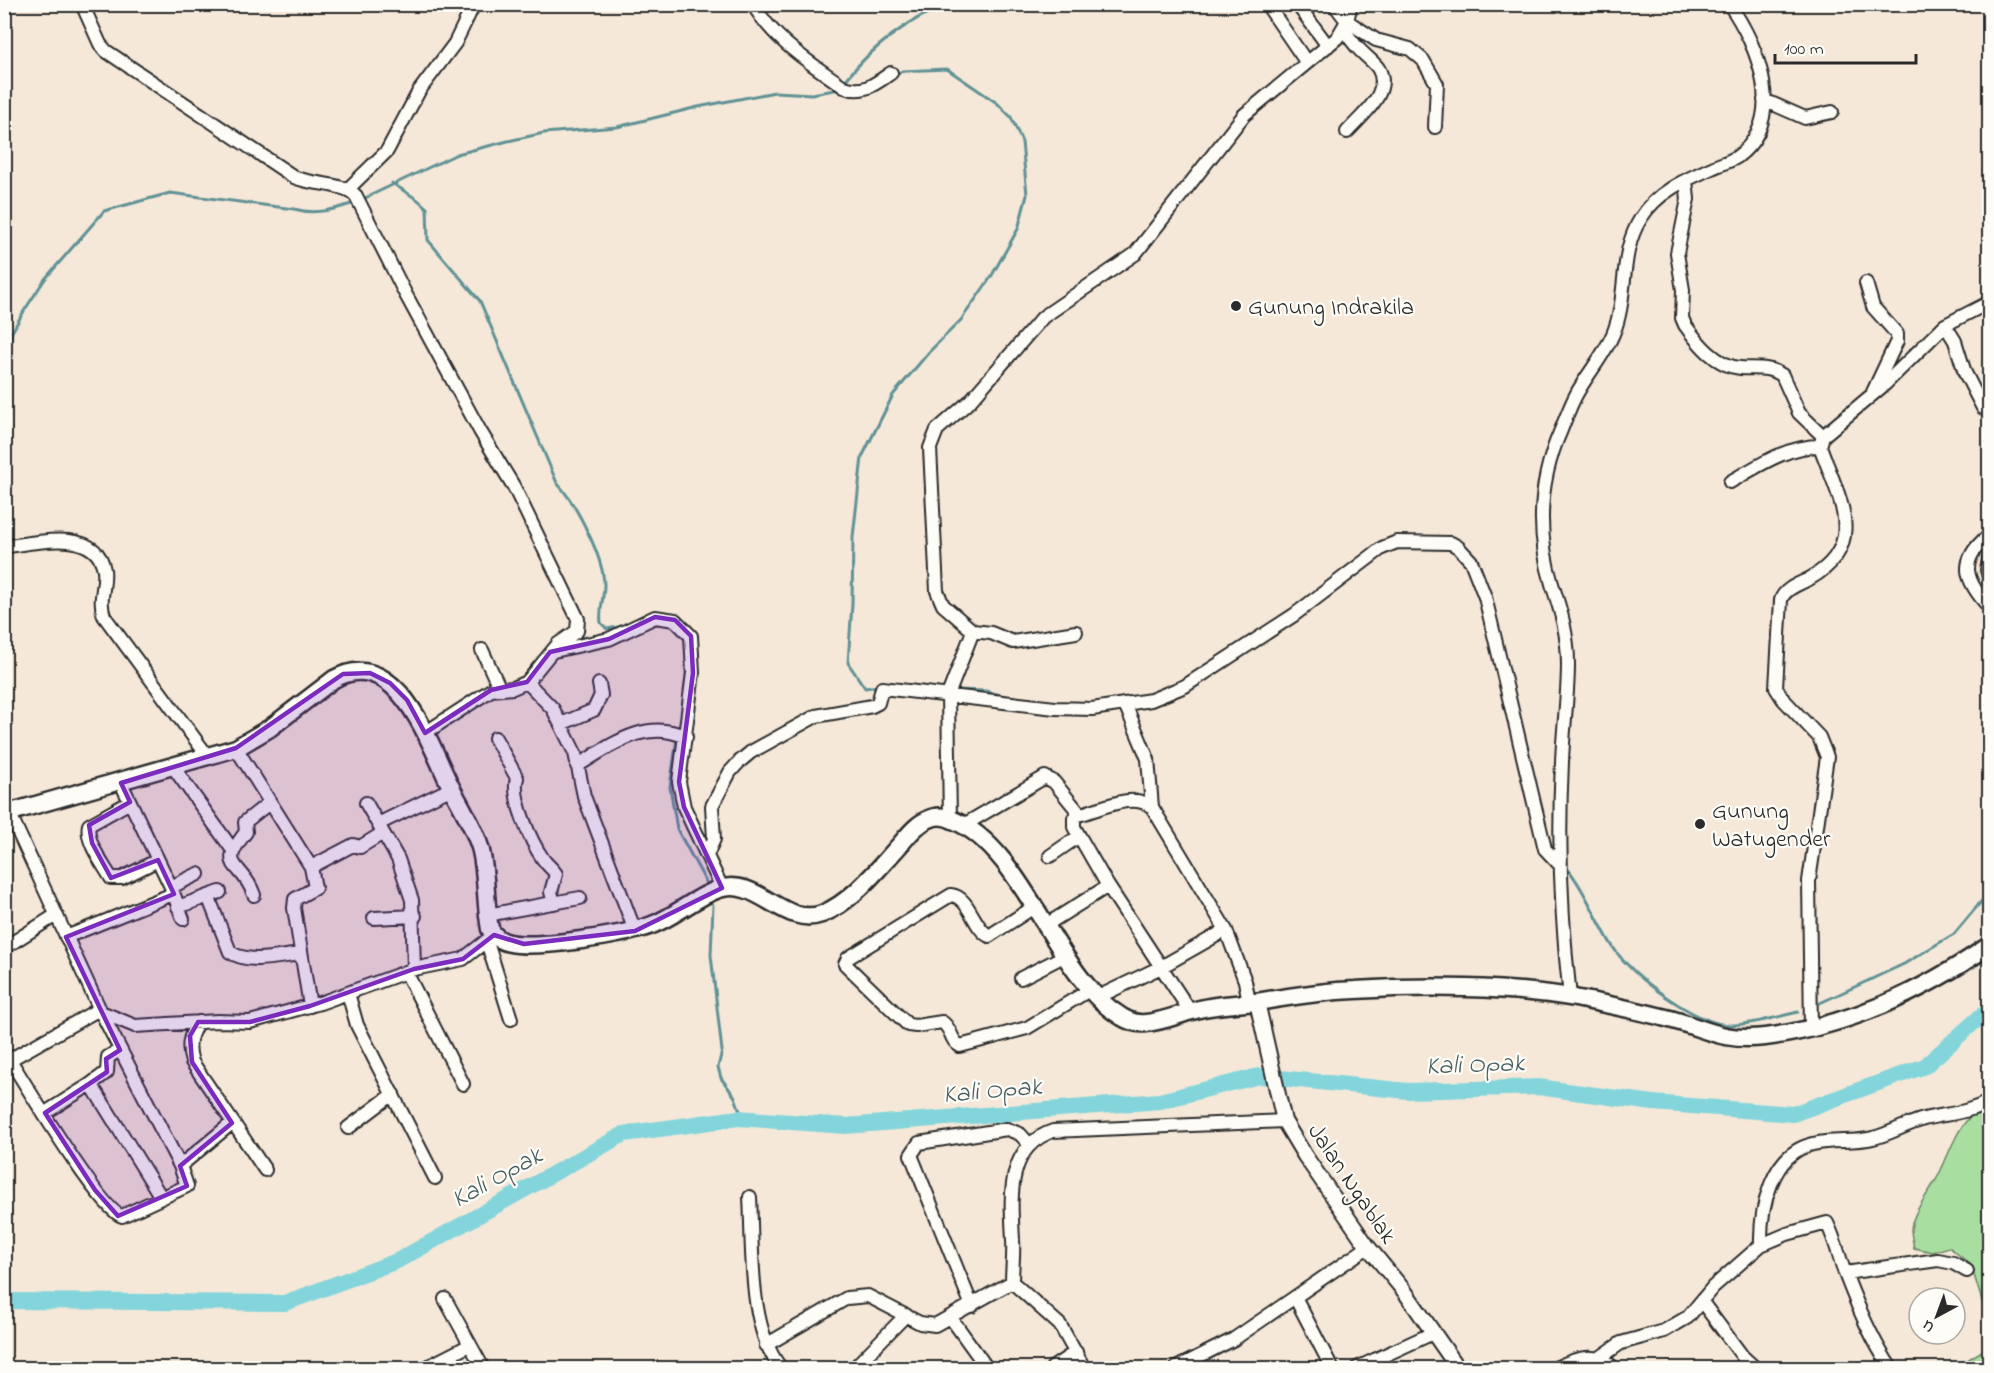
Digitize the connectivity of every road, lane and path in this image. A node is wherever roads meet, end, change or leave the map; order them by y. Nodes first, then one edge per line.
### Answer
1 (82, 4) edge
2 (474, 4) edge
3 (753, 4) edge
4 (1298, 4) edge
5 (1334, 4) edge
6 (1351, 4) edge
7 (1729, 4) edge
8 (1270, 9) dead end
9 (1345, 25) junction
10 (1328, 45) junction
11 (1307, 63) junction
12 (891, 73) dead end
13 (1764, 100) junction
14 (1832, 112) dead end
15 (1435, 127) dead end
16 (1347, 132) dead end
17 (1686, 181) junction
18 (355, 197) junction
19 (1866, 284) dead end
20 (1989, 302) edge
21 (1945, 325) junction
22 (1871, 396) junction
23 (1983, 408) dead end
24 (1822, 441) junction
25 (1730, 482) dead end
26 (1987, 537) dead end
27 (4, 547) edge
28 (1989, 555) edge
29 (1989, 580) edge
30 (1989, 608) edge
31 (973, 631) junction
32 (1076, 632) dead end
33 (482, 650) dead end
34 (550, 652) junction
35 (527, 682) junction
36 (599, 684) dead end
37 (499, 687) junction
38 (948, 695) junction
39 (1125, 704) junction
40 (561, 724) junction
41 (425, 734) junction
42 (680, 735) junction
43 (495, 738) dead end
44 (236, 748) junction
45 (209, 758) junction
46 (577, 766) junction
47 (174, 768) junction
48 (121, 783) junction
49 (452, 788) junction
50 (130, 802) junction
51 (268, 803) junction
52 (366, 804) dead end
53 (1152, 807) junction
54 (7, 813) edge
55 (1080, 814) junction
56 (957, 822) junction
57 (381, 829) junction
58 (1079, 836) junction
59 (232, 849) junction
60 (707, 855) junction
61 (1050, 856) dead end
62 (158, 860) junction
63 (1560, 865) junction
64 (311, 867) junction
65 (198, 874) dead end
66 (1108, 886) junction
67 (722, 888) junction
68 (172, 890) junction
69 (220, 892) dead end
70 (254, 895) dead end
71 (208, 896) junction
72 (580, 898) dead end
73 (554, 903) junction
74 (178, 907) junction
75 (1034, 907) junction
76 (56, 915) junction
77 (487, 915) junction
78 (414, 916) junction
79 (374, 918) dead end
80 (183, 920) dead end
81 (1046, 925) junction
82 (635, 930) junction
83 (1226, 930) junction
84 (66, 937) junction
85 (490, 938) junction
86 (1989, 945) edge
87 (4, 948) edge
88 (301, 954) junction
89 (1066, 955) junction
90 (1161, 967) junction
91 (410, 971) junction
92 (1021, 978) dead end
93 (348, 993) junction
94 (1094, 993) junction
95 (1570, 998) junction
96 (1253, 1002) junction
97 (310, 1006) junction
98 (1190, 1011) junction
99 (101, 1012) junction
100 (511, 1019) dead end
101 (198, 1022) junction
102 (1811, 1030) junction
103 (120, 1050) junction
104 (7, 1061) edge
105 (91, 1084) junction
106 (463, 1084) dead end
107 (393, 1094) junction
108 (1989, 1101) edge
109 (45, 1113) junction
110 (1284, 1121) junction
111 (232, 1124) junction
112 (348, 1128) dead end
113 (1029, 1144) junction
114 (180, 1166) junction
115 (265, 1170) dead end
116 (435, 1178) dead end
117 (161, 1197) junction
118 (750, 1197) dead end
119 (1761, 1245) junction
120 (1368, 1247) junction
121 (1967, 1271) dead end
122 (1845, 1273) junction
123 (1012, 1282) junction
124 (1295, 1297) junction
125 (445, 1299) dead end
126 (1702, 1302) junction
127 (972, 1306) junction
128 (906, 1315) junction
129 (951, 1318) junction
130 (1433, 1333) junction
131 (470, 1345) junction
132 (766, 1345) junction
133 (1076, 1352) junction
134 (1598, 1359) junction
135 (425, 1368) edge
136 (483, 1368) edge
137 (782, 1368) edge
138 (854, 1368) edge
139 (987, 1368) edge
140 (1052, 1368) edge
141 (1084, 1368) edge
142 (1176, 1368) edge
143 (1332, 1368) edge
144 (1357, 1368) edge
145 (1458, 1368) edge
146 (1558, 1368) edge
147 (1612, 1368) edge
148 (1755, 1368) edge
149 (1891, 1368) edge

1 - 18 street
2 - 18 street
3 - 12 street
4 - 10 street
5 - 9 street
6 - 9 street
7 - 13 street
8 - 11 street
9 - 10 street
9 - 15 street
9 - 16 street
10 - 11 street
11 - 31 street
13 - 14 street
13 - 17 street
17 - 24 street
17 - 63 street
18 - 34 street
19 - 22 street
20 - 21 street
21 - 22 street
21 - 23 street
22 - 24 street
24 - 25 street
24 - 102 street
26 - 30 street
27 - 45 street
28 - 29 street
31 - 32 street
31 - 38 street
33 - 37 street
34 - 35 street
34 - 42 street
35 - 37 street
35 - 40 street
36 - 40 street
37 - 41 street
38 - 39 street
38 - 56 street
38 - 60 street
39 - 53 street
39 - 63 street
40 - 46 street
41 - 44 main road
41 - 49 main road
42 - 46 street
42 - 60 street
43 - 73 street
44 - 45 main road
44 - 51 street
45 - 47 main road
46 - 82 street
47 - 48 main road
47 - 59 street
48 - 50 street
48 - 54 main road
49 - 57 street
49 - 77 main road
50 - 62 street
50 - 62 street
51 - 59 street
51 - 64 street
52 - 57 street
53 - 55 street
53 - 83 street
54 - 76 street
55 - 56 street
55 - 58 street
56 - 67 main road
56 - 75 main road
57 - 64 street
57 - 78 street
58 - 61 street
58 - 66 street
59 - 70 street
60 - 67 street
62 - 68 street
63 - 95 street
64 - 88 street
65 - 68 street
66 - 81 street
66 - 90 street
67 - 82 main road
68 - 74 street
68 - 84 street
69 - 71 street
71 - 74 street
71 - 88 street
72 - 73 street
73 - 77 street
74 - 80 street
75 - 81 main road
75 - 94 street
76 - 84 street
76 - 87 street
77 - 85 main road
78 - 79 street
78 - 91 street
81 - 89 main road
82 - 85 main road
83 - 90 street
83 - 96 street
84 - 99 street
85 - 91 street
85 - 100 street
86 - 102 main road
88 - 97 street
89 - 92 street
89 - 94 main road
90 - 94 street
90 - 98 street
91 - 93 street
91 - 106 street
93 - 97 street
93 - 107 street
94 - 98 main road
95 - 96 main road
95 - 102 main road
96 - 98 main road
96 - 110 street, Jalan Ngablak
97 - 101 street
99 - 101 street
99 - 103 street
99 - 104 street
101 - 111 street
103 - 105 street
103 - 114 street
104 - 109 street
105 - 109 street
105 - 117 street
107 - 112 street
107 - 116 street
108 - 119 street
109 - 117 street
110 - 113 street
110 - 120 street, Jalan Ngablak
111 - 114 street
111 - 115 street
113 - 123 street
113 - 127 street
114 - 117 street
118 - 132 street
119 - 122 street
119 - 126 street
120 - 124 street
120 - 130 street, Jalan Ngablak
121 - 122 street
122 - 149 street
123 - 127 street
123 - 133 street
124 - 142 street
124 - 143 street
125 - 131 street
126 - 134 street
126 - 148 street
127 - 129 street
128 - 129 street
128 - 132 street
128 - 138 street
129 - 139 street
130 - 144 street
130 - 145 street, Jalan Ngablak
131 - 135 street
131 - 136 street
132 - 137 street
133 - 140 street
133 - 141 street
134 - 146 street
134 - 147 street

